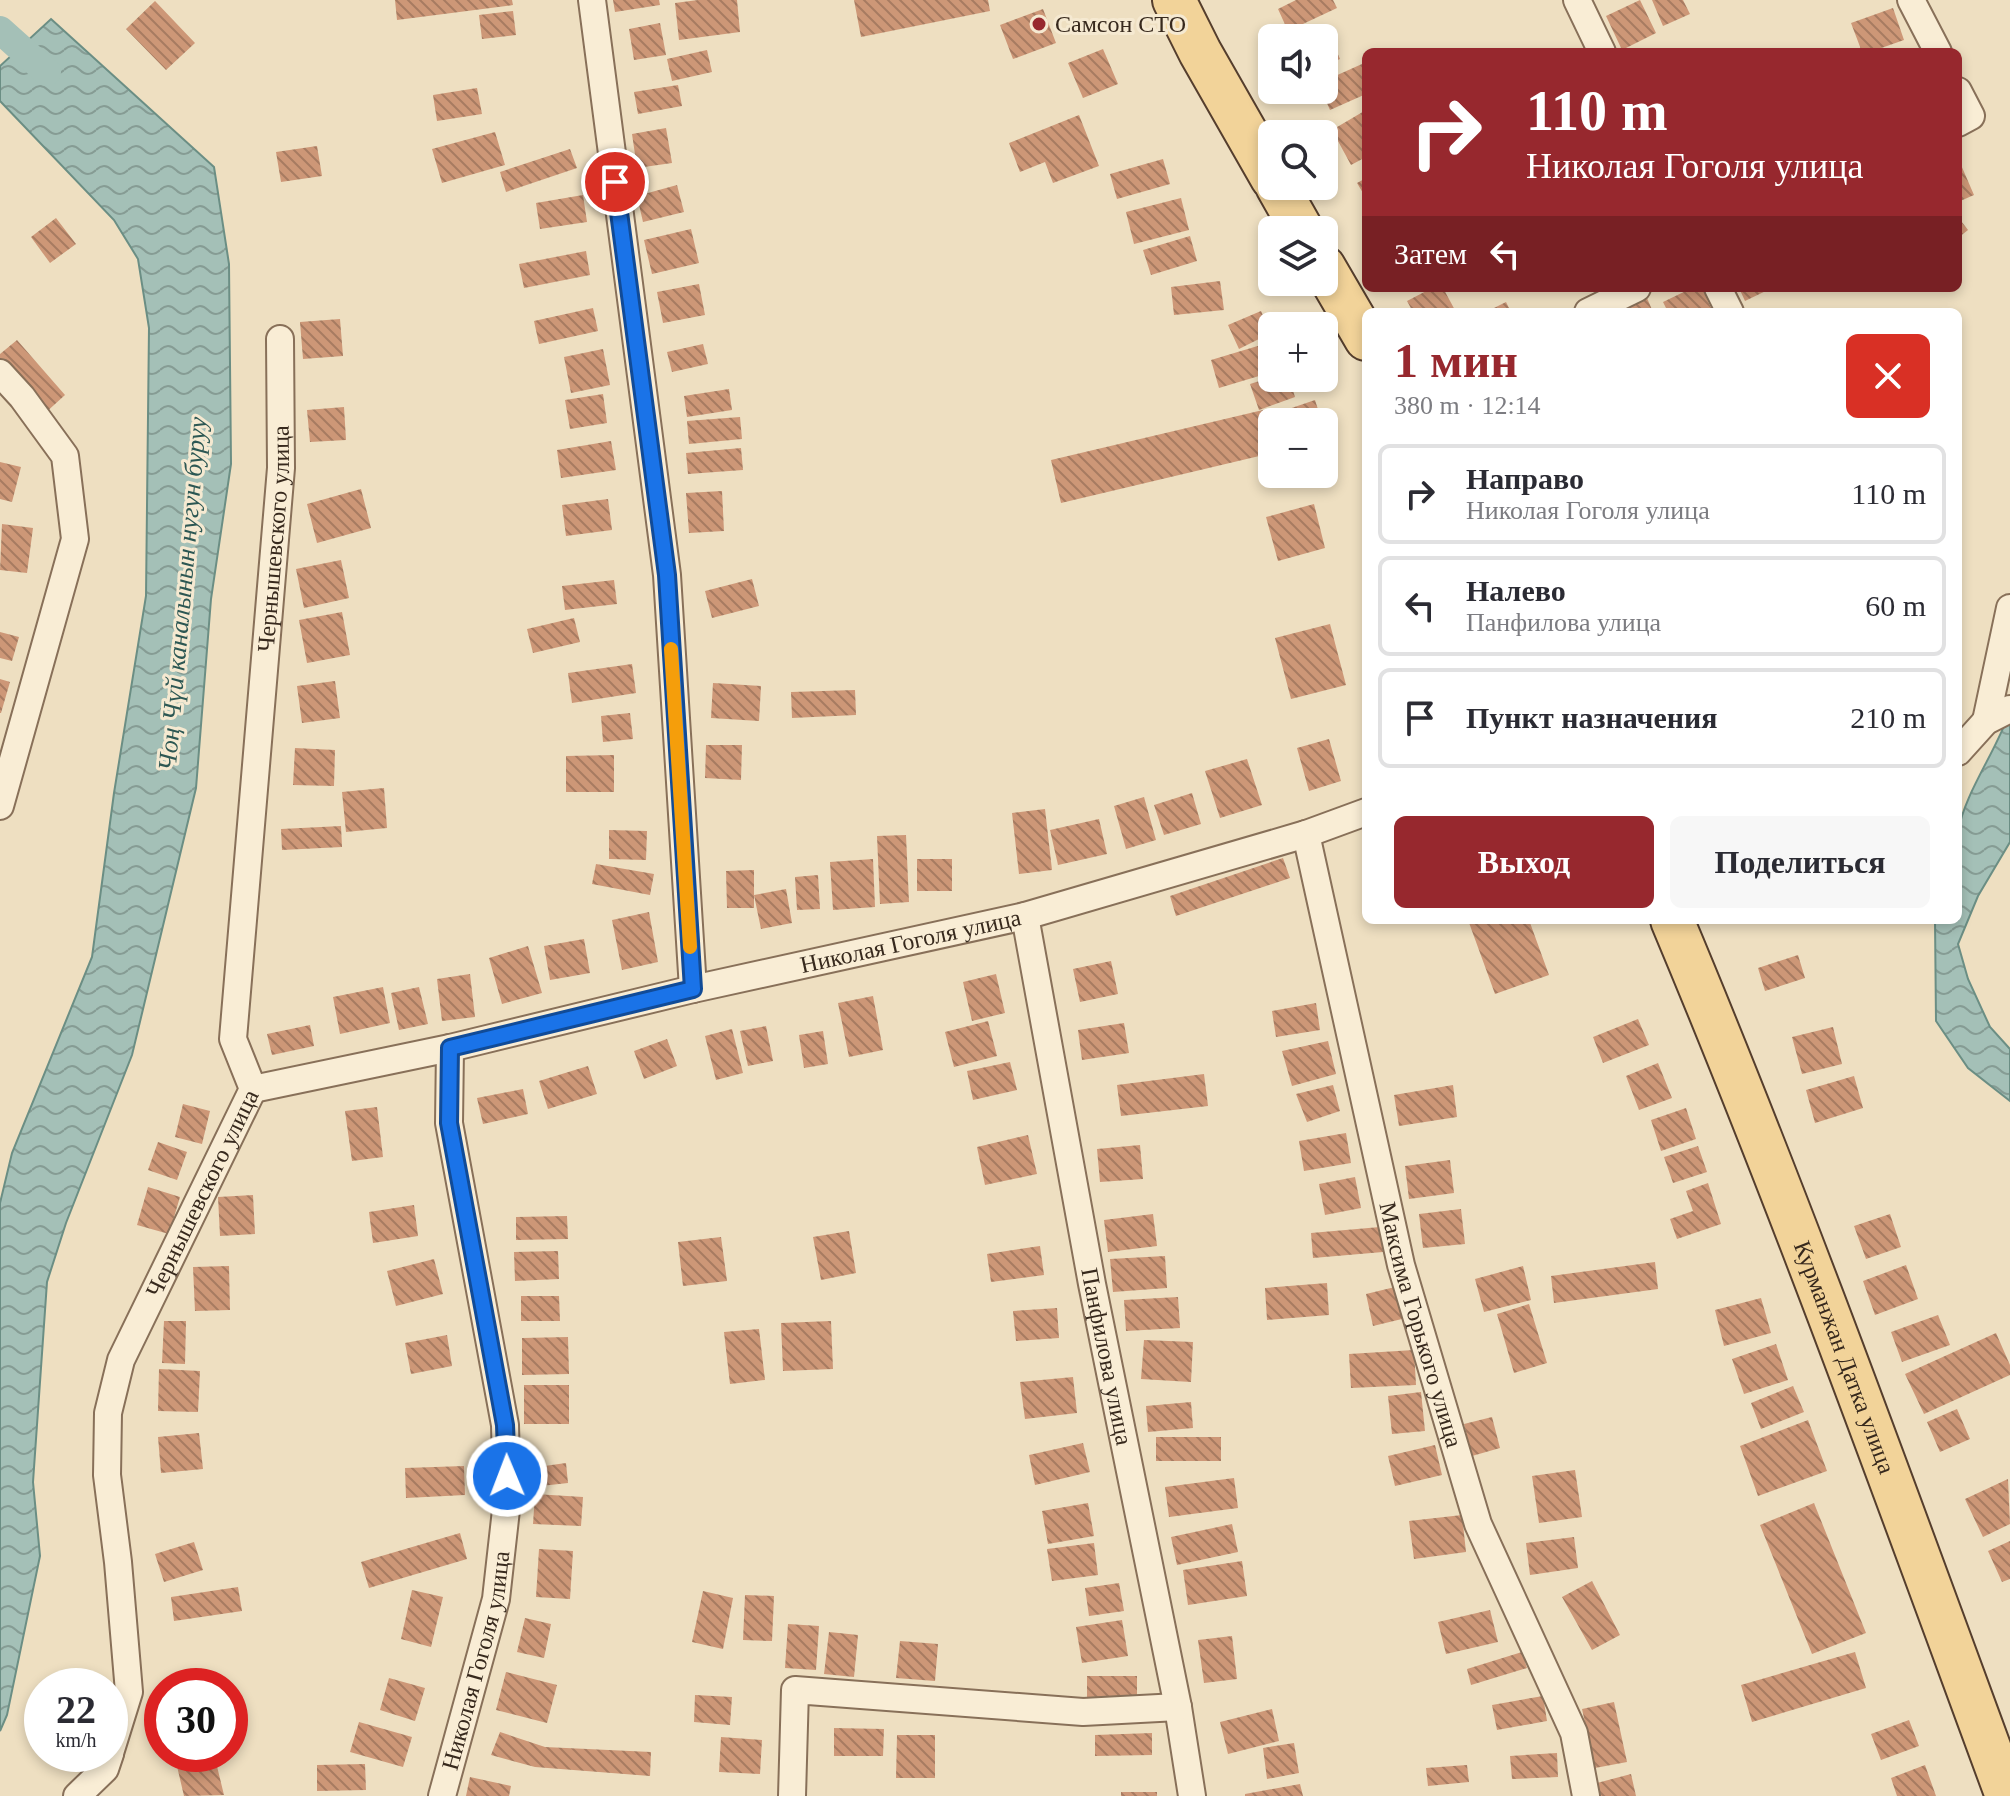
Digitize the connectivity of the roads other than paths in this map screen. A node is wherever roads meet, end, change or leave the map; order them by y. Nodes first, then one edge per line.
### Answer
1 (592, 0) edge
2 (1174, 0) edge
3 (1577, 0) edge
4 (1911, 0) edge
5 (1600, 48) edge
6 (1936, 48) edge
7 (1962, 99) edge
8 (1962, 121) edge
9 (1258, 154) edge
10 (1338, 291) edge
11 (1629, 292) edge
12 (1596, 308) edge
13 (1362, 332) edge
14 (280, 339) dead end
15 (0, 373) edge
16 (2010, 608) edge
17 (2000, 714) edge
18 (1962, 748) edge
19 (0, 806) edge
20 (1362, 813) edge
21 (1306, 834) junction
22 (1025, 916) junction
23 (1674, 924) edge
24 (693, 989) junction
25 (450, 1048) junction
26 (253, 1089) junction
27 (127, 1668) edge
28 (1178, 1707) junction
29 (102, 1772) edge
30 (77, 1796) edge
31 (442, 1796) edge
32 (792, 1796) edge
33 (1192, 1796) edge
34 (1586, 1796) edge
35 (2007, 1796) edge

1 - 24 street
2 - 9 main road
3 - 5 street
4 - 6 street
7 - 8 street
10 - 13 main road
11 - 12 street
14 - 26 street, Чернышевского улица
15 - 19 street
16 - 17 street
17 - 18 street
20 - 21 street, Николая Гоголя улица
21 - 22 street, Николая Гоголя улица
21 - 34 street, Максима Горького улица
22 - 24 street, Николая Гоголя улица
22 - 28 street, Панфилова улица
23 - 35 main road, Курманжан Датка улица
24 - 25 street, Николая Гоголя улица
25 - 26 street, Николая Гоголя улица
25 - 31 street, Николая Гоголя улица
26 - 27 street, Чернышевского улица
28 - 32 street
28 - 33 street, Панфилова улица
29 - 30 street, Чернышевского улица

